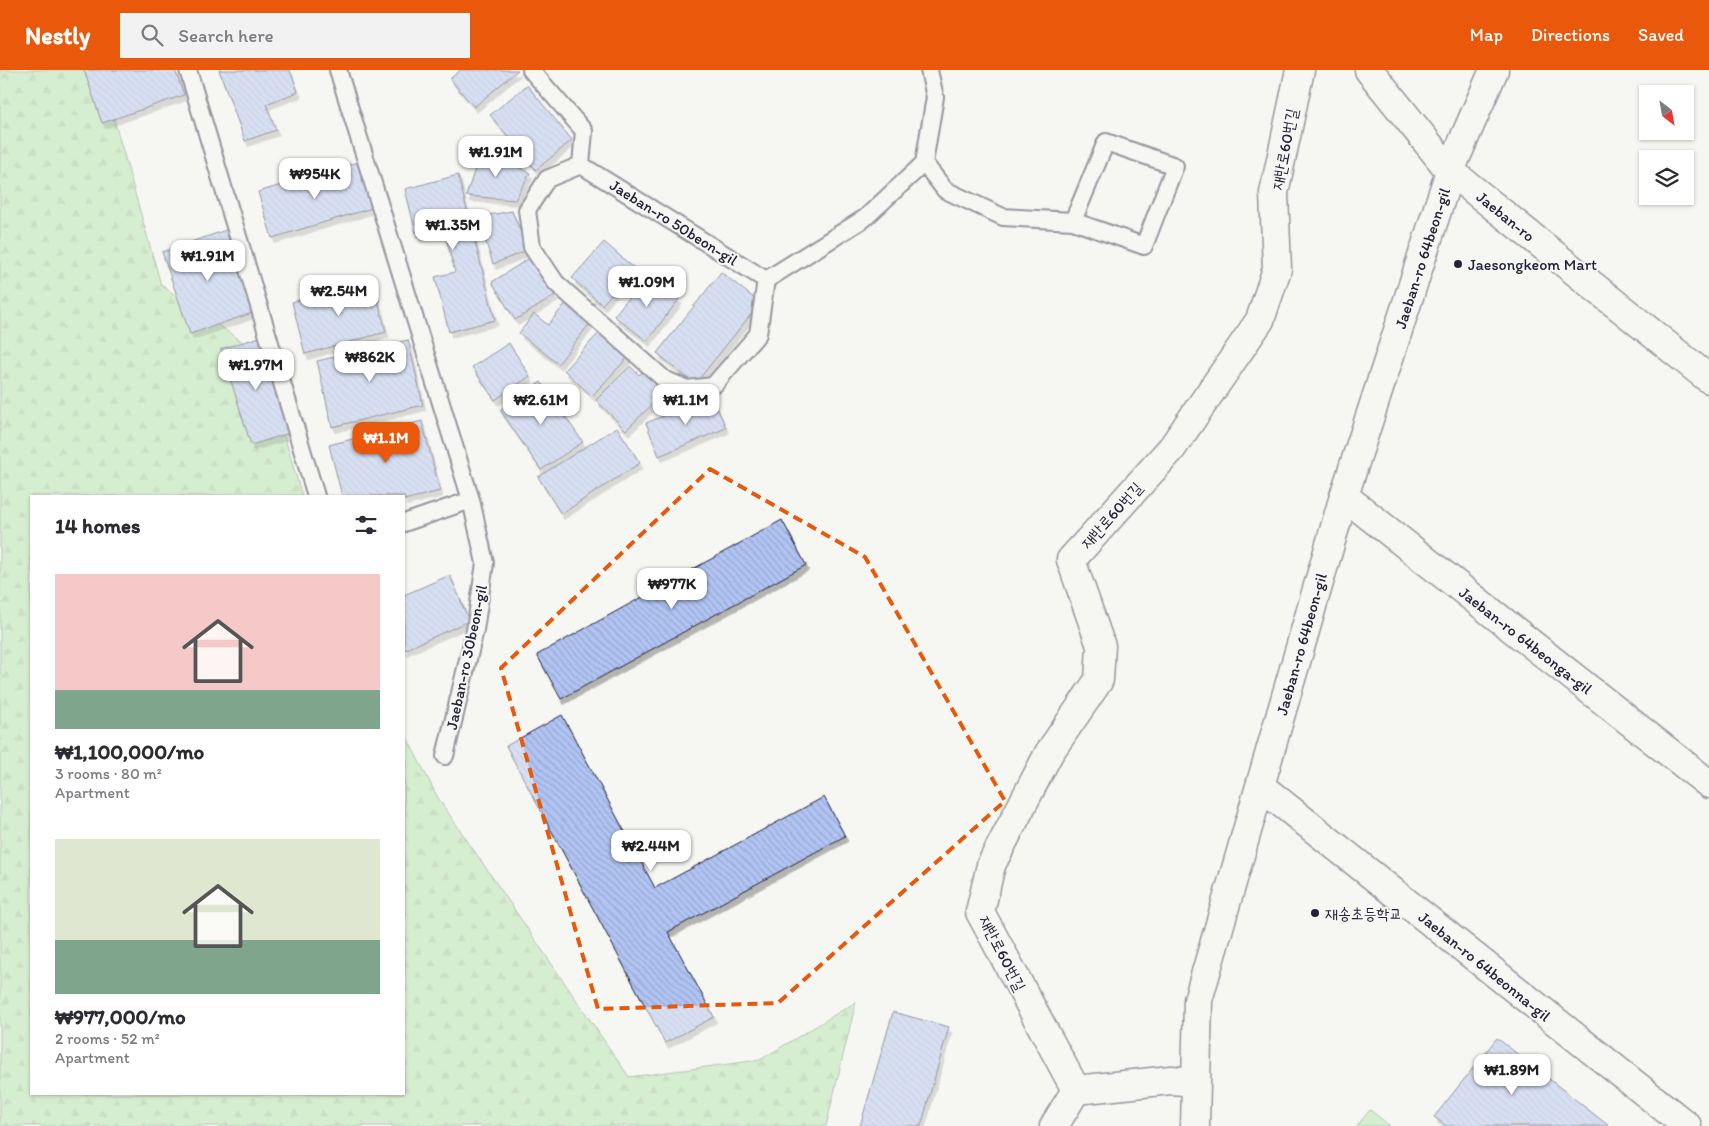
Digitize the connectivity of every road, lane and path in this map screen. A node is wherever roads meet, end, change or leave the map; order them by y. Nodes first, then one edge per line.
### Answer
1 (188, 70) edge
2 (338, 70) edge
3 (531, 70) edge
4 (929, 70) edge
5 (1300, 70) edge
6 (1370, 70) edge
7 (1494, 70) edge
8 (924, 163) junction
9 (581, 165) junction
10 (1450, 171) junction
11 (1073, 221) junction
12 (766, 280) junction
13 (1709, 379) edge
14 (316, 495) edge
15 (1344, 496) junction
16 (471, 500) junction
17 (405, 523) edge
18 (445, 756) dead end
19 (1709, 784) edge
20 (1260, 786) junction
21 (1196, 1082) junction
22 (1076, 1090) junction
23 (1054, 1126) edge
24 (1195, 1126) edge
25 (1687, 1126) edge

1 - 14 lane
2 - 16 lane, Jaeban-ro 30beon-gil
3 - 9 lane
4 - 8 lane
5 - 22 street, 재반로60번길
6 - 10 street, Jaeban-ro
7 - 10 street, Jaeban-ro 64beon-gil
8 - 11 lane
8 - 12 lane
9 - 12 lane, Jaeban-ro 50beon-gil
9 - 12 lane
10 - 13 street, Jaeban-ro
10 - 15 street, Jaeban-ro 64beon-gil
11 - 11 lane
15 - 19 street, Jaeban-ro 64beonga-gil
15 - 20 street, Jaeban-ro 64beon-gil
16 - 17 lane
16 - 18 lane, Jaeban-ro 30beon-gil
20 - 21 street, Jaeban-ro 64beon-gil
20 - 25 street, Jaeban-ro 64beonna-gil
21 - 22 street
21 - 24 street, Jaeban-ro 64beon-gil
22 - 23 street

